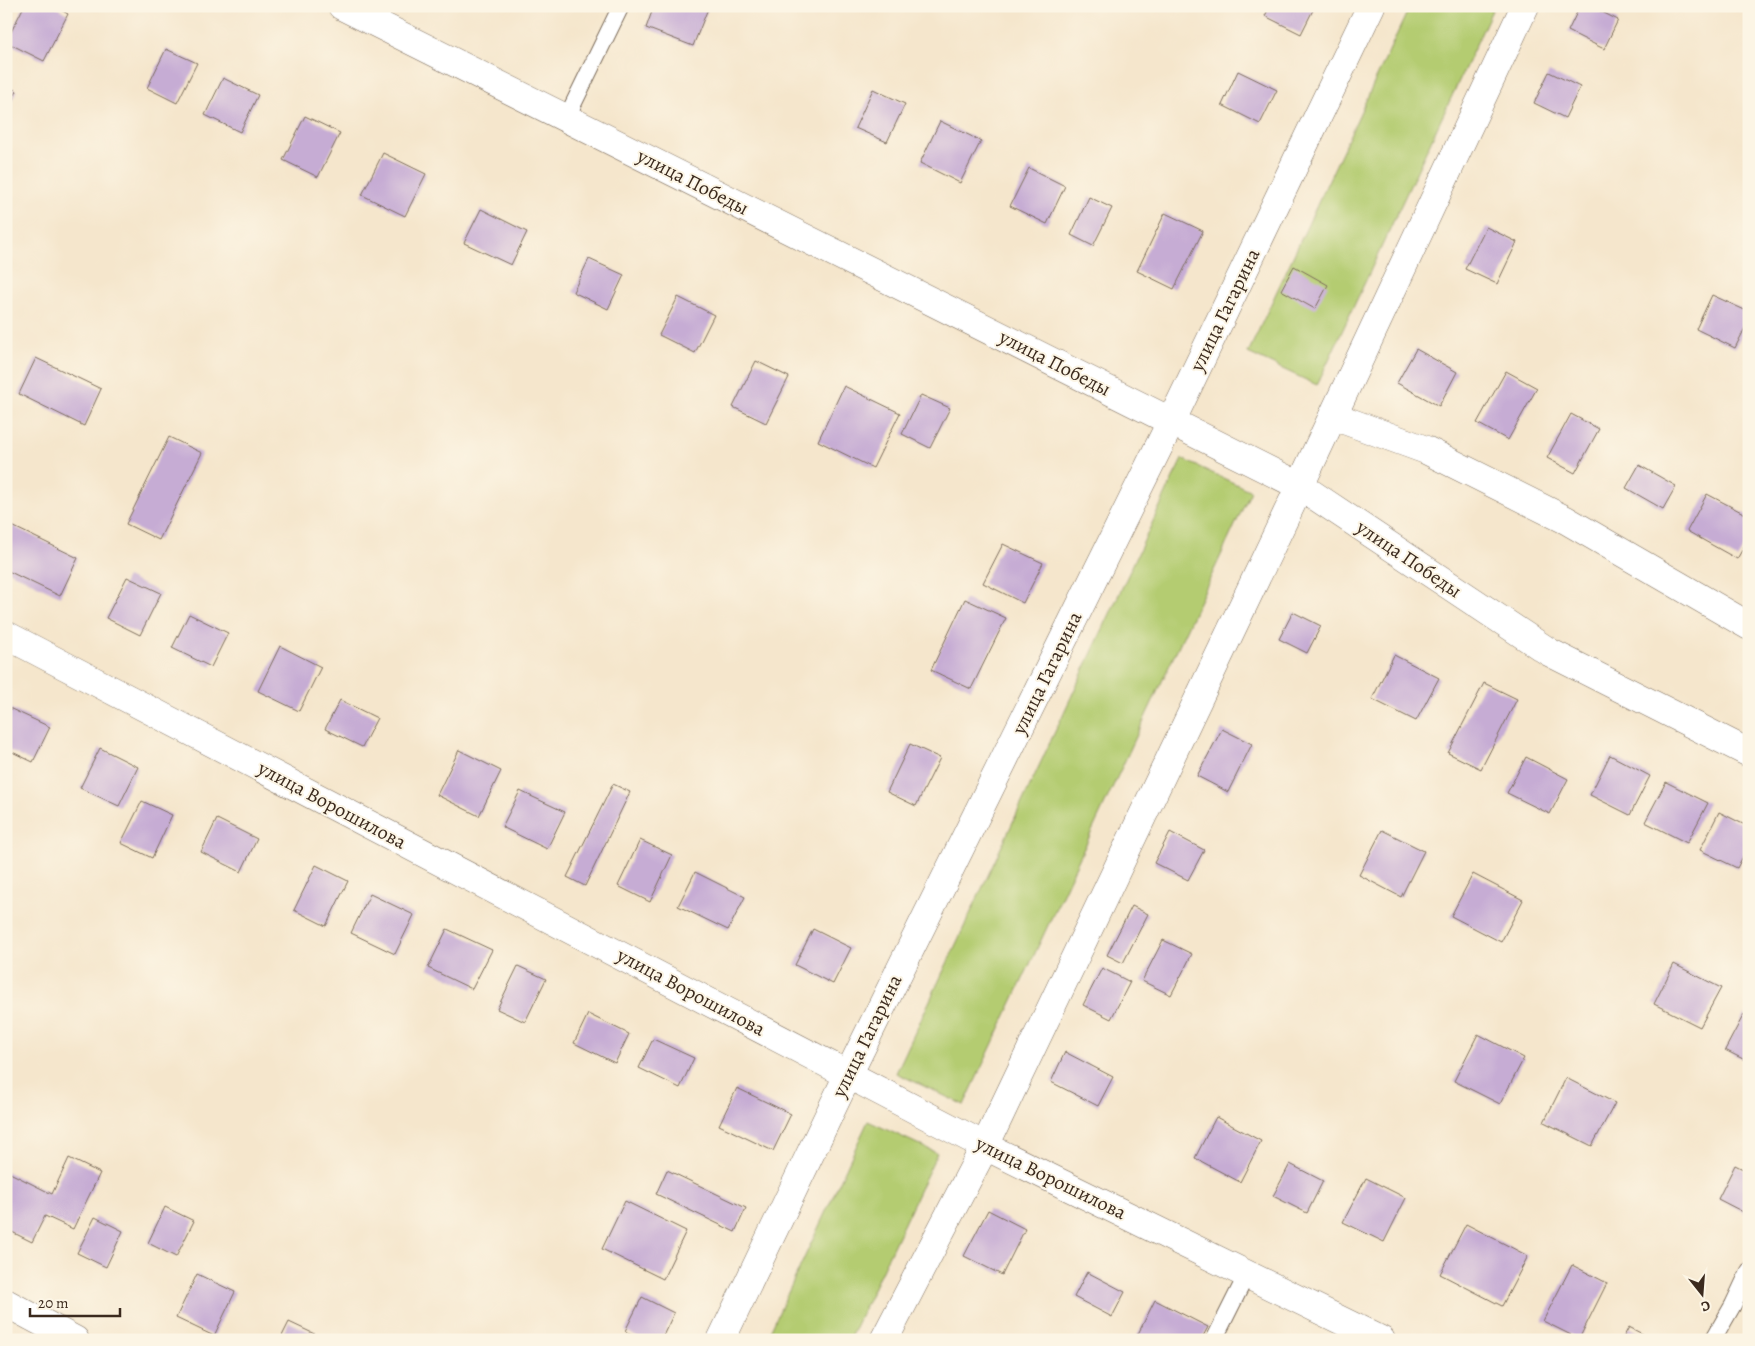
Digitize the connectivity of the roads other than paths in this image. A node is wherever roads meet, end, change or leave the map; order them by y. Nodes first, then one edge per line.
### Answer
1 (342, 6) edge
2 (621, 6) edge
3 (1372, 6) edge
4 (1524, 6) edge
5 (566, 119) junction
6 (1333, 416) junction
7 (1172, 422) junction
8 (1300, 486) junction
9 (1749, 626) edge
10 (6, 634) edge
11 (1748, 752) edge
12 (848, 1075) junction
13 (985, 1146) junction
14 (1749, 1271) edge
15 (1247, 1274) junction
16 (6, 1303) edge
17 (74, 1340) edge
18 (720, 1340) edge
19 (884, 1340) edge
20 (1214, 1340) edge
21 (1381, 1340) edge
22 (1713, 1340) edge

1 - 5 street, улица Победы
2 - 5 lane
3 - 7 street, улица Гагарина
4 - 6 street
5 - 7 street, улица Победы
6 - 8 street
6 - 9 street
7 - 8 street, улица Победы
7 - 12 street, улица Гагарина
8 - 11 street, улица Победы
8 - 13 street
10 - 12 street, улица Ворошилова
12 - 13 street, улица Ворошилова
12 - 18 street, улица Гагарина
13 - 15 street, улица Ворошилова
13 - 19 street
14 - 22 lane
15 - 20 lane
15 - 21 street, улица Ворошилова
16 - 17 street

